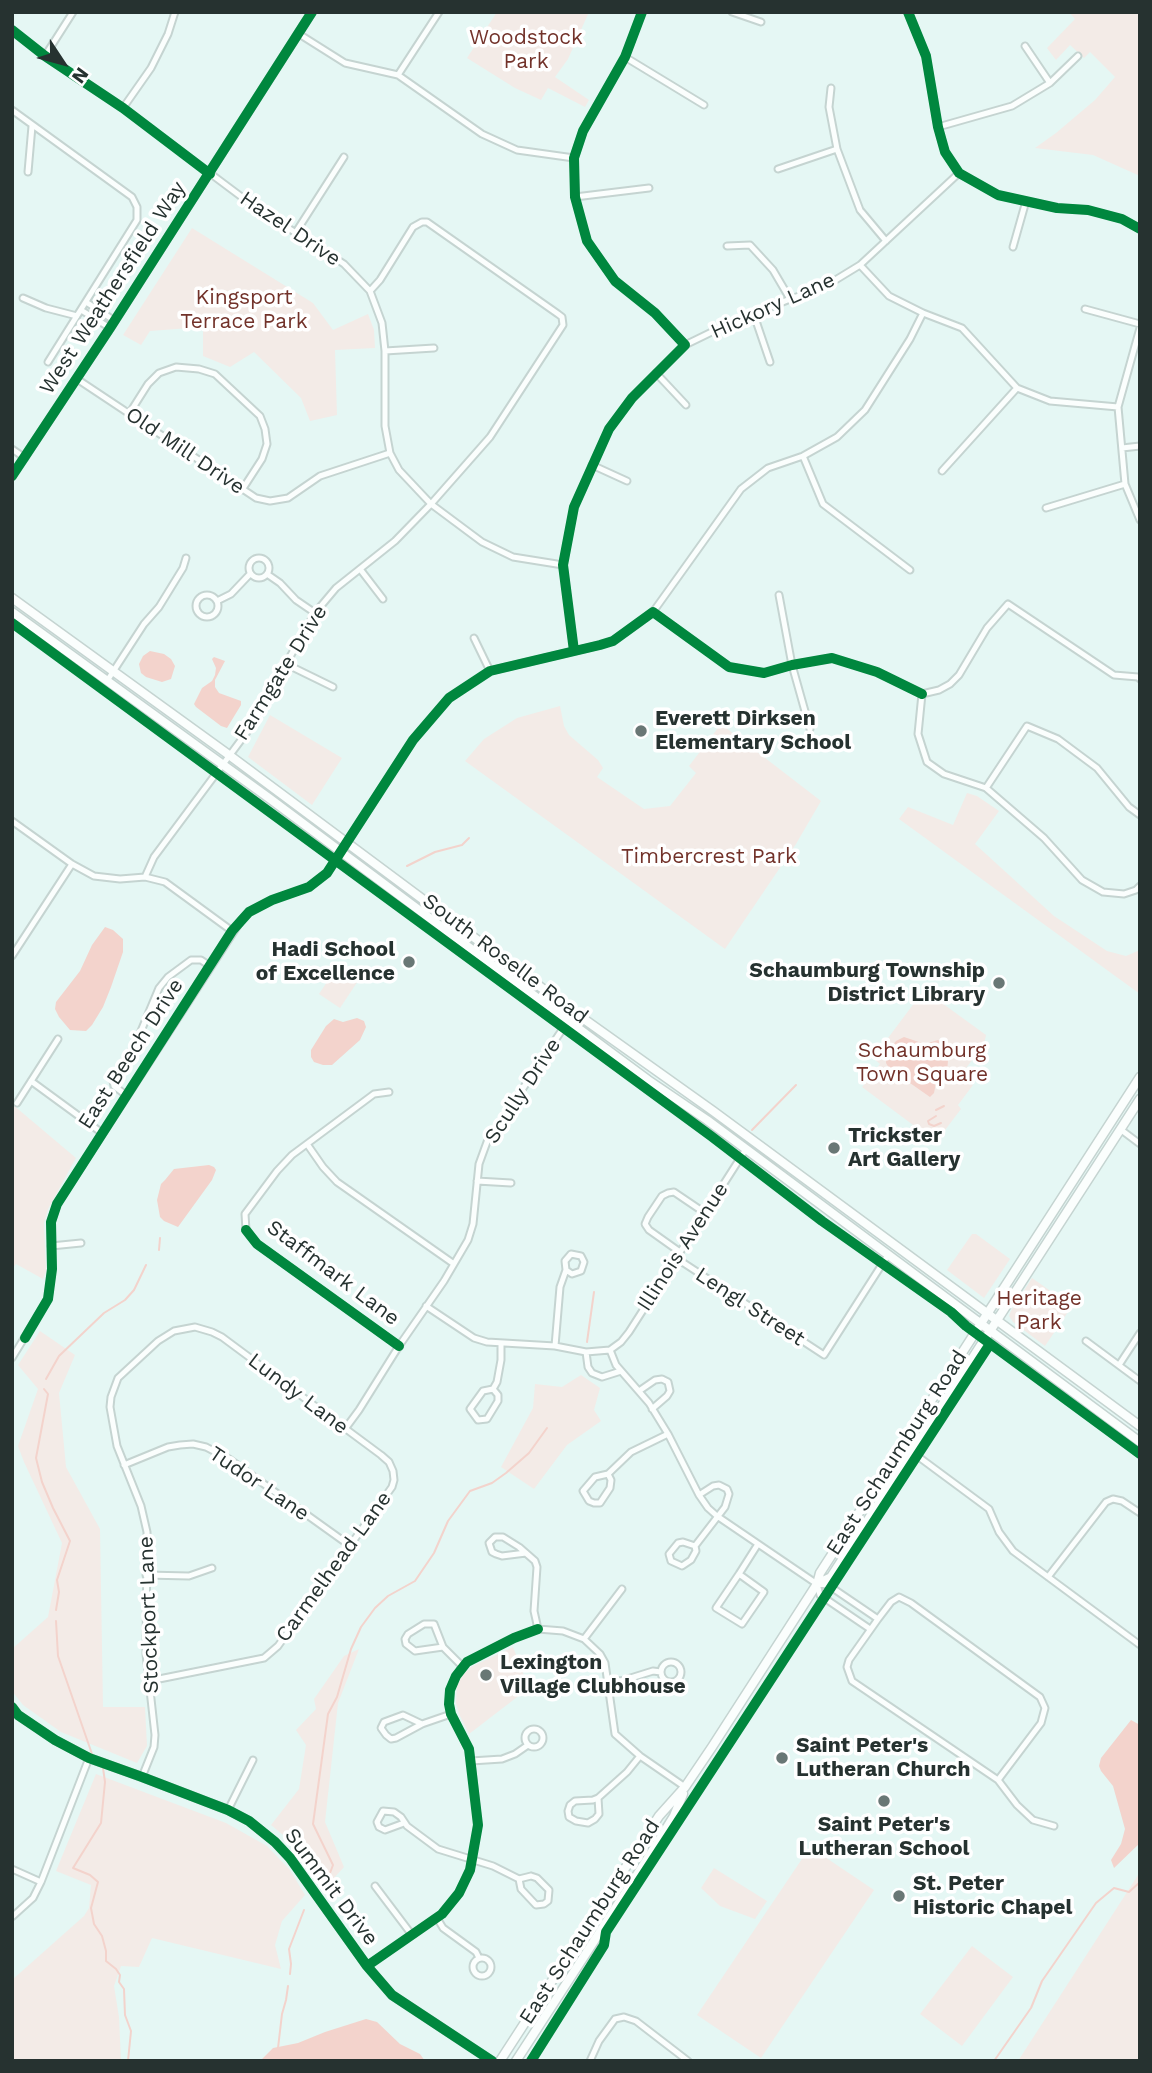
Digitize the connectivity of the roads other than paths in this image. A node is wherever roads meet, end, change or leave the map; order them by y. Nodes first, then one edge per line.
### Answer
1 (73, 12) edge
2 (175, 12) edge
3 (312, 12) edge
4 (439, 12) edge
5 (642, 12) edge
6 (732, 12) edge
7 (911, 13) edge
8 (761, 22) dead end
9 (12, 30) edge
10 (299, 34) junction
11 (1025, 47) dead end
12 (45, 55) junction
13 (1078, 56) dead end
14 (625, 57) junction
15 (398, 75) junction
16 (1050, 83) junction
17 (831, 88) dead end
18 (704, 105) dead end
19 (122, 108) junction
20 (12, 110) edge
21 (32, 126) junction
22 (938, 127) junction
23 (837, 149) junction
24 (344, 156) dead end
25 (574, 158) junction
26 (778, 169) dead end
27 (28, 172) dead end
28 (959, 173) junction
29 (210, 174) junction
30 (649, 188) dead end
31 (575, 197) junction
32 (1026, 201) junction
33 (1140, 229) edge
34 (296, 232) junction
35 (886, 241) junction
36 (727, 246) dead end
37 (1013, 247) dead end
38 (860, 265) junction
39 (370, 291) junction
40 (23, 298) dead end
41 (790, 299) junction
42 (86, 302) junction
43 (1085, 309) dead end
44 (81, 310) junction
45 (923, 313) junction
46 (754, 315) junction
47 (77, 316) junction
48 (115, 321) junction
49 (1140, 326) edge
50 (110, 328) junction
51 (685, 345) junction
52 (434, 348) dead end
53 (385, 351) junction
54 (48, 362) dead end
55 (769, 362) dead end
56 (656, 373) junction
57 (78, 379) junction
58 (1017, 388) junction
59 (686, 405) dead end
60 (1118, 407) junction
61 (129, 414) junction
62 (1140, 446) edge
63 (1122, 448) junction
64 (12, 449) edge
65 (390, 453) junction
66 (803, 456) junction
67 (25, 458) junction
68 (592, 465) junction
69 (942, 471) dead end
70 (12, 477) edge
71 (627, 481) dead end
72 (1125, 484) junction
73 (242, 490) junction
74 (431, 504) junction
75 (1046, 508) dead end
76 (1140, 520) edge
77 (186, 558) dead end
78 (563, 565) junction
79 (360, 569) junction
80 (910, 570) dead end
81 (250, 574) junction
82 (267, 574) junction
83 (779, 595) dead end
84 (12, 598) edge
85 (383, 599) dead end
86 (217, 601) junction
87 (12, 612) edge
88 (653, 612) junction
89 (315, 613) junction
90 (474, 638) dead end
91 (574, 651) junction
92 (286, 664) junction
93 (792, 665) junction
94 (490, 671) junction
95 (113, 673) junction
96 (1139, 677) edge
97 (107, 682) junction
98 (333, 687) dead end
99 (922, 694) junction
100 (810, 729) dead end
101 (229, 755) junction
102 (223, 764) junction
103 (986, 789) junction
104 (1140, 815) edge
105 (12, 821) edge
106 (348, 842) junction
107 (341, 851) junction
108 (72, 864) junction
109 (145, 877) junction
110 (1140, 886) edge
111 (232, 931) junction
112 (12, 956) edge
113 (210, 965) junction
114 (574, 1012) junction
115 (569, 1021) junction
116 (58, 1039) dead end
117 (1140, 1077) edge
118 (31, 1081) junction
119 (389, 1092) dead end
120 (126, 1095) junction
121 (1140, 1099) edge
122 (17, 1102) dead end
123 (1120, 1129) junction
124 (102, 1133) junction
125 (752, 1140) junction
126 (1140, 1143) edge
127 (307, 1144) junction
128 (746, 1150) junction
129 (477, 1181) junction
130 (511, 1183) dead end
131 (705, 1213) junction
132 (81, 1242) dead end
133 (51, 1246) junction
134 (678, 1255) junction
135 (888, 1255) junction
136 (454, 1264) junction
137 (566, 1270) dead end
138 (426, 1307) junction
139 (988, 1313) junction
140 (997, 1320) junction
141 (981, 1324) junction
142 (187, 1327) joint
143 (990, 1330) junction
144 (1139, 1336) edge
145 (1086, 1341) dead end
146 (501, 1344) junction
147 (399, 1346) junction
148 (555, 1346) junction
149 (610, 1350) junction
150 (586, 1352) junction
151 (12, 1358) edge
152 (1119, 1365) junction
153 (621, 1371) junction
154 (1140, 1381) edge
155 (493, 1389) junction
156 (639, 1391) junction
157 (652, 1409) junction
158 (1140, 1426) edge
159 (345, 1429) junction
160 (668, 1434) junction
161 (1140, 1442) edge
162 (912, 1452) junction
163 (124, 1465) junction
164 (608, 1475) junction
165 (394, 1480) joint
166 (699, 1496) junction
167 (1140, 1513) edge
168 (717, 1516) junction
169 (758, 1544) junction
170 (349, 1545) junction
171 (695, 1546) junction
172 (526, 1553) junction
173 (212, 1568) dead end
174 (738, 1574) junction
175 (146, 1575) junction
176 (1048, 1577) junction
177 (817, 1584) junction
178 (622, 1589) dead end
179 (878, 1619) junction
180 (538, 1629) junction
181 (870, 1629) junction
182 (584, 1639) junction
183 (1140, 1645) edge
184 (443, 1647) junction
185 (462, 1666) junction
186 (661, 1672) dead end
187 (608, 1679) junction
188 (149, 1681) junction
189 (12, 1707) edge
190 (451, 1714) junction
191 (15, 1718) edge
192 (422, 1724) junction
193 (528, 1745) dead end
194 (640, 1756) junction
195 (89, 1758) junction
196 (254, 1760) dead end
197 (471, 1761) junction
198 (142, 1777) junction
199 (998, 1780) junction
200 (685, 1787) junction
201 (598, 1798) junction
202 (228, 1810) junction
203 (404, 1823) junction
204 (1054, 1826) dead end
205 (472, 1860) junction
206 (12, 1869) edge
207 (519, 1879) junction
208 (41, 1882) junction
209 (376, 1886) dead end
210 (12, 1917) edge
211 (437, 1918) junction
212 (412, 1935) junction
213 (479, 1958) dead end
214 (367, 1966) junction
215 (492, 2061) edge
216 (500, 2061) edge
217 (516, 2061) edge
218 (590, 2061) edge
219 (688, 2061) edge

1 - 12 street
2 - 19 street
3 - 10 street, West Weathersfield Way
4 - 15 street
5 - 14 street
6 - 8 street
7 - 22 street
9 - 12 street, Hazel Drive
10 - 15 street
10 - 29 street, West Weathersfield Way
11 - 16 street
12 - 19 street, Hazel Drive
13 - 16 street
14 - 18 street
14 - 25 street
15 - 25 street
16 - 22 street
17 - 23 street
19 - 29 street, Hazel Drive
20 - 21 street
21 - 27 street
21 - 42 street
22 - 28 street
23 - 26 street
23 - 35 street
24 - 34 street
25 - 31 street
28 - 32 street
28 - 35 street, Hickory Lane
29 - 34 street, Hazel Drive
29 - 48 street, West Weathersfield Way
30 - 31 street
31 - 51 street
32 - 33 street
32 - 37 street
34 - 39 street, Hazel Drive
35 - 38 street, Hickory Lane
36 - 41 street
38 - 41 street, Hickory Lane
38 - 45 street
39 - 53 street, Hazel Drive
39 - 74 street, Farmgate Drive
40 - 47 street
41 - 46 street, Hickory Lane
42 - 44 street
42 - 48 street
43 - 49 street
44 - 47 street
44 - 50 street
45 - 58 street
45 - 66 street
46 - 51 street, Hickory Lane
46 - 55 street
47 - 54 street
48 - 50 street, West Weathersfield Way
49 - 60 street
50 - 57 street, West Weathersfield Way
51 - 56 street, Hickory Lane
52 - 53 street
53 - 65 street, Hazel Drive
56 - 59 street
56 - 68 street, Hickory Lane
57 - 61 street, Old Mill Drive
57 - 67 street, West Weathersfield Way
58 - 60 street
58 - 69 street
60 - 63 street
61 - 73 street, Old Mill Drive
61 - 73 street
62 - 63 street
63 - 72 street
64 - 67 street
65 - 73 street, Old Mill Drive
65 - 74 street
66 - 80 street
66 - 88 street
67 - 70 street, West Weathersfield Way
68 - 71 street
68 - 78 street, Hickory Lane
72 - 75 street
72 - 76 street
74 - 78 street
74 - 79 street, Farmgate Drive
77 - 95 street
78 - 91 street, Hickory Lane
79 - 85 street
79 - 89 street, Farmgate Drive
81 - 82 street
81 - 82 street
81 - 86 street
82 - 89 street
83 - 93 street
84 - 95 main road, South Roselle Road
86 - 86 street
87 - 97 main road, South Roselle Road
88 - 91 street, East Beech Drive
88 - 93 street
89 - 92 street, Farmgate Drive
90 - 94 street
91 - 94 street, East Beech Drive
92 - 98 street
92 - 101 street, Farmgate Drive
93 - 99 street
93 - 100 street
94 - 106 street, East Beech Drive
95 - 97 street
95 - 101 main road, South Roselle Road
96 - 99 street
97 - 102 main road, South Roselle Road
99 - 103 street
101 - 102 street, Farmgate Drive
101 - 106 main road, South Roselle Road
102 - 107 main road, South Roselle Road
102 - 109 street, Farmgate Drive
103 - 104 street
103 - 110 street
105 - 108 street
106 - 107 street, East Beech Drive
106 - 114 main road, South Roselle Road
107 - 111 street, East Beech Drive
107 - 115 main road, South Roselle Road
108 - 109 street
108 - 112 street
109 - 111 street
111 - 113 street, East Beech Drive
113 - 120 street, East Beech Drive
113 - 120 street
114 - 115 street, Scully Drive
114 - 125 main road, South Roselle Road
115 - 128 main road, South Roselle Road
115 - 129 street, Scully Drive
116 - 118 street
117 - 139 main road, East Schaumburg Road
118 - 122 street
118 - 124 street
119 - 127 street
120 - 124 street, East Beech Drive
121 - 123 main road, East Schaumburg Road
123 - 126 street
123 - 140 main road, East Schaumburg Road
124 - 133 street, East Beech Drive
125 - 128 street, Illinois Avenue
125 - 139 main road, South Roselle Road
127 - 136 street
127 - 147 street, Staffmark Lane
128 - 131 street, Illinois Avenue
128 - 135 main road, South Roselle Road
129 - 130 street
129 - 136 street, Scully Drive
131 - 134 street, Illinois Avenue
131 - 134 street, Lengl Street
132 - 133 street
133 - 151 street, East Beech Drive
134 - 135 street, Lengl Street
134 - 149 street, Illinois Avenue
135 - 141 main road, South Roselle Road
136 - 138 street, Scully Drive
137 - 148 street
138 - 146 street
138 - 147 street, Scully Drive
139 - 140 main road, South Roselle Road
139 - 141 main road, East Schaumburg Road
140 - 143 main road, East Schaumburg Road
140 - 158 main road, South Roselle Road
141 - 143 main road, South Roselle Road
141 - 177 main road, East Schaumburg Road
142 - 159 street, Lundy Lane
142 - 163 street, Stockport Lane
143 - 161 main road, South Roselle Road
143 - 162 main road, East Schaumburg Road
144 - 152 street
145 - 152 street
146 - 148 street
146 - 155 street
147 - 159 street, Scully Drive
148 - 150 street
149 - 150 street
149 - 153 street
150 - 153 street
152 - 154 street
153 - 156 street
155 - 155 street
156 - 157 street
156 - 157 street
157 - 160 street
159 - 165 street, Lundy Lane
160 - 164 street
160 - 166 street
162 - 176 street
162 - 177 main road, East Schaumburg Road
163 - 170 street, Tudor Lane
163 - 175 street, Stockport Lane
164 - 164 street
165 - 170 street, Carmelhead Lane
166 - 168 street
166 - 168 street
167 - 176 street
168 - 169 street
168 - 171 street
169 - 174 street
169 - 177 street
170 - 188 street, Carmelhead Lane
171 - 171 street
172 - 172 street
172 - 180 street
173 - 175 street
174 - 174 street
175 - 188 street, Stockport Lane
176 - 183 street
177 - 179 street
177 - 181 street
177 - 200 main road, East Schaumburg Road
178 - 182 street
179 - 181 street
179 - 199 street
180 - 182 street
180 - 185 street
181 - 199 street
182 - 187 street
184 - 184 street
184 - 185 street
185 - 190 street
186 - 187 street
187 - 194 street
188 - 198 street, Stockport Lane
189 - 191 street, Summit Drive
190 - 192 street
190 - 197 street
191 - 195 street, Summit Drive
192 - 192 street
193 - 197 street
194 - 200 street
194 - 201 street
195 - 198 street, Summit Drive
195 - 208 street
196 - 202 street
197 - 205 street
198 - 202 street, Summit Drive
199 - 204 street
200 - 216 main road, East Schaumburg Road
200 - 217 main road, East Schaumburg Road
201 - 201 street
202 - 214 street, Summit Drive
203 - 203 street
203 - 205 street
205 - 207 street
205 - 211 street
206 - 208 street
207 - 207 street
208 - 210 street
209 - 212 street
211 - 212 street
211 - 213 street
212 - 214 street
214 - 215 street, Summit Drive
218 - 219 street

